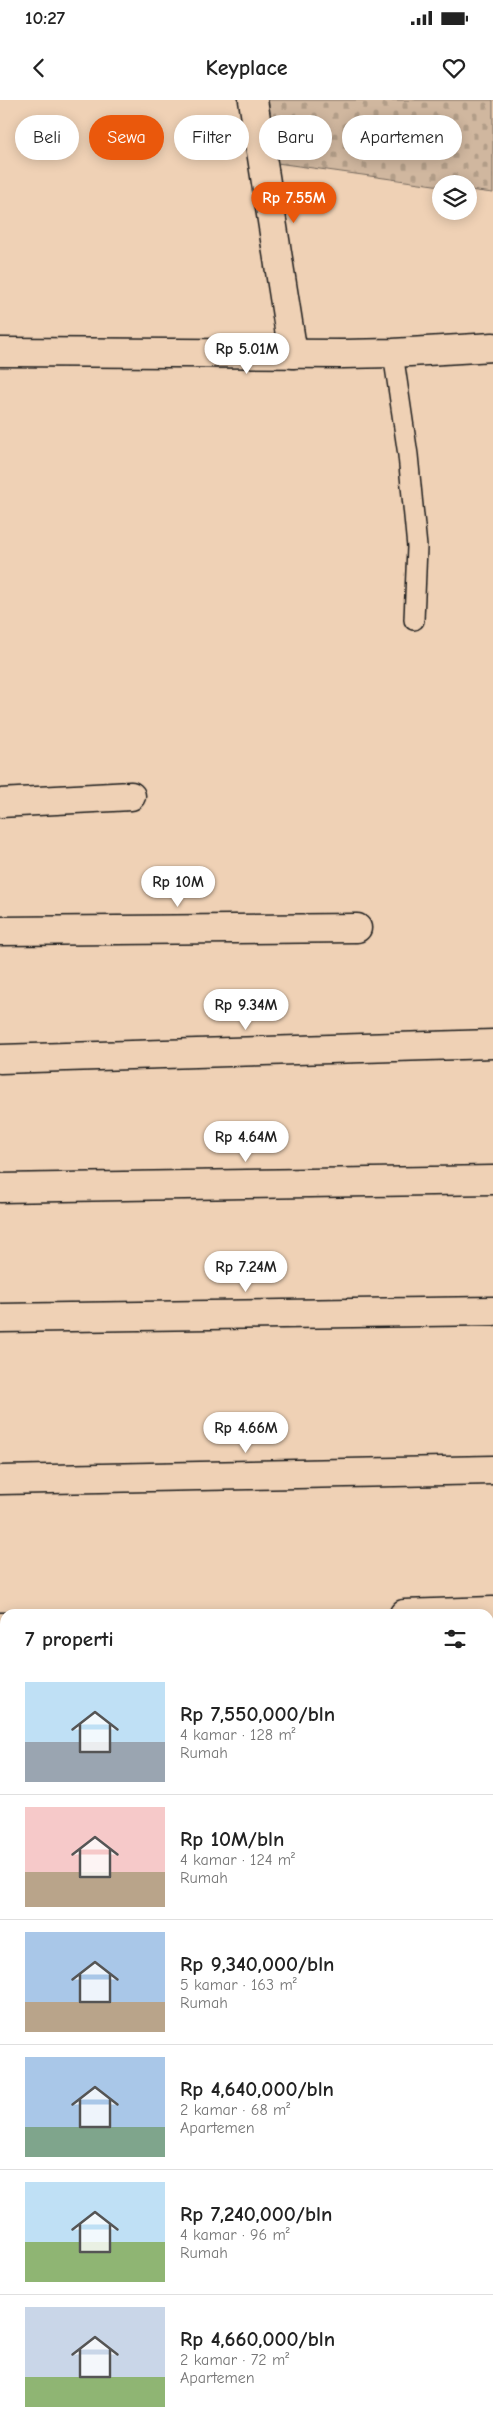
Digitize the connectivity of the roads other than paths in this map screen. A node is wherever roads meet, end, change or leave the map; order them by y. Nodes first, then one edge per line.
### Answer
1 (253, 100) edge
2 (493, 347) edge
3 (0, 352) edge
4 (393, 353) junction
5 (293, 354) junction
6 (414, 620) dead end
7 (132, 796) dead end
8 (0, 802) edge
9 (357, 928) dead end
10 (0, 931) edge
11 (493, 1044) edge
12 (0, 1059) edge
13 (493, 1180) edge
14 (0, 1188) edge
15 (493, 1311) edge
16 (0, 1318) edge
17 (493, 1470) edge
18 (0, 1480) edge

1 - 5 street
2 - 4 street
3 - 5 street
4 - 5 street
4 - 6 lane
7 - 8 street
9 - 10 street
11 - 12 street
13 - 14 street
15 - 16 street
17 - 18 street

